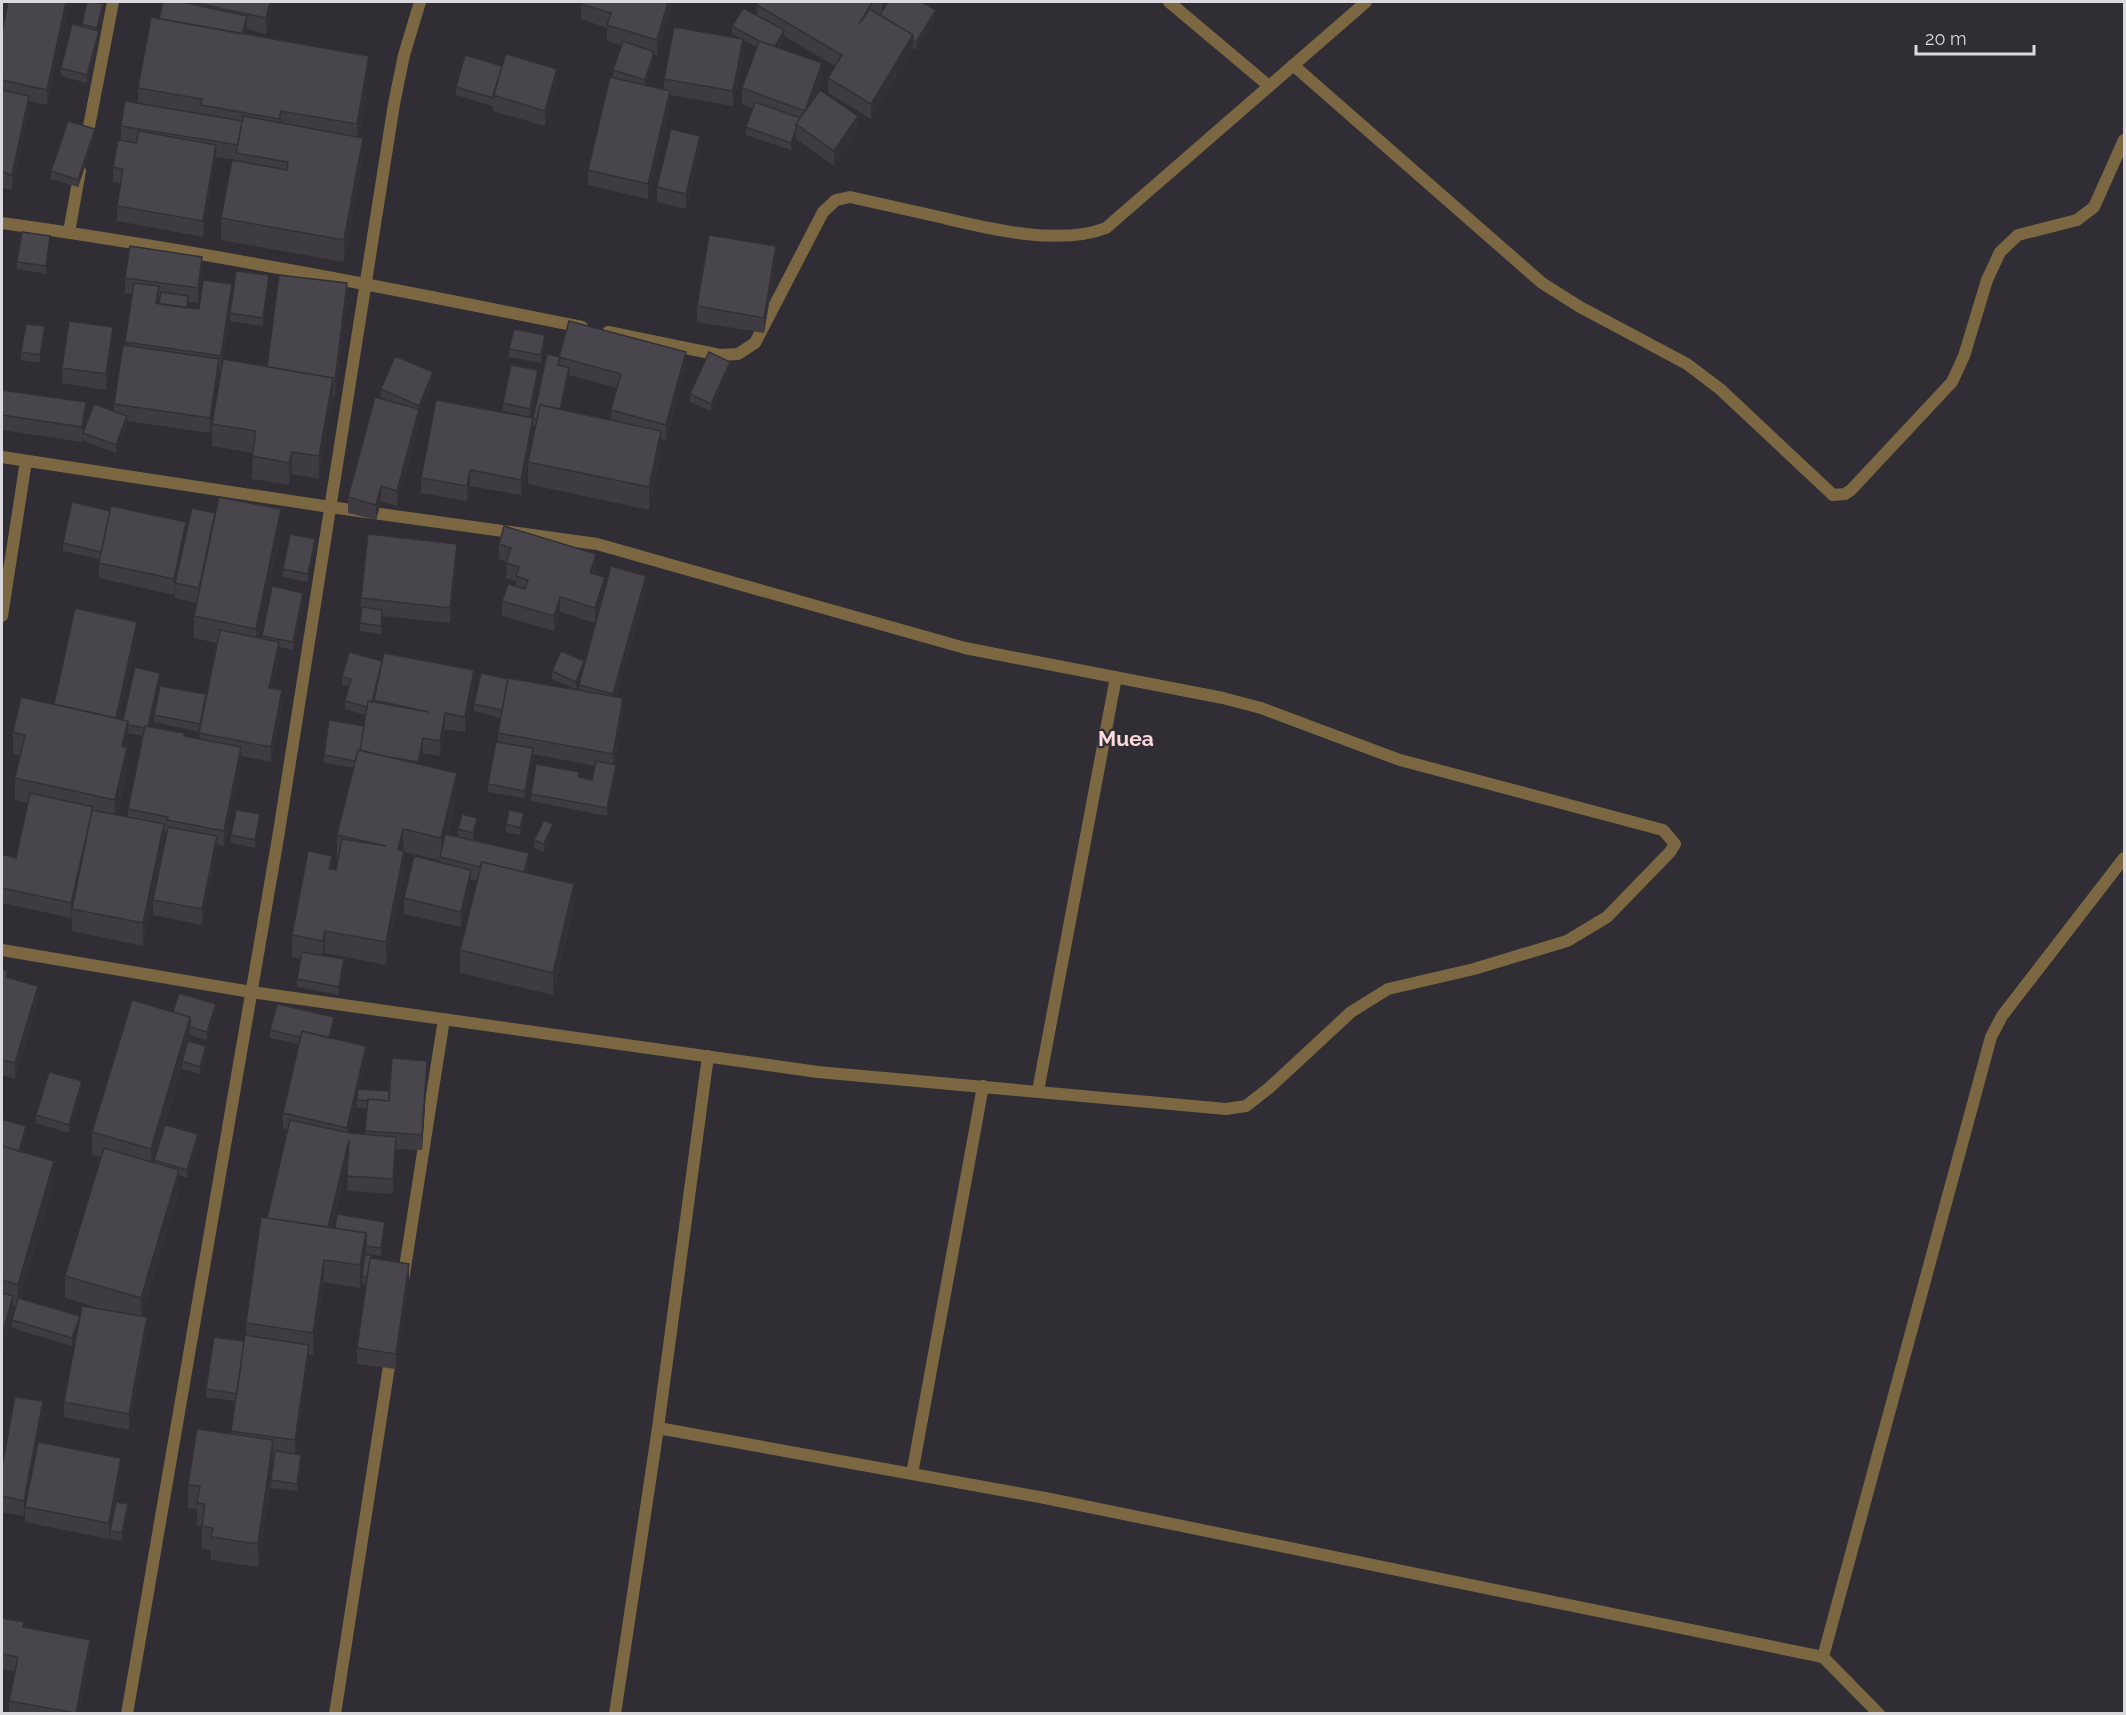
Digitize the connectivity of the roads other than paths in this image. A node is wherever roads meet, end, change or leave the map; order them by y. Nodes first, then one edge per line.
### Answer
1 (113, 2) edge
2 (420, 2) edge
3 (1169, 2) edge
4 (1366, 2) edge
5 (1293, 65) junction
6 (1269, 86) junction
7 (2124, 140) edge
8 (2, 223) edge
9 (69, 232) junction
10 (366, 284) junction
11 (2, 456) edge
12 (26, 461) junction
13 (330, 507) junction
14 (2, 616) edge
15 (1116, 677) junction
16 (2124, 858) edge
17 (2, 950) edge
18 (251, 992) junction
19 (444, 1019) junction
20 (708, 1056) junction
21 (983, 1086) junction
22 (1038, 1091) junction
23 (401, 1290) edge
24 (394, 1337) edge
25 (658, 1428) junction
26 (912, 1474) junction
27 (1823, 1657) junction
28 (127, 1713) edge
29 (335, 1713) edge
30 (615, 1713) edge
31 (1880, 1713) edge

1 - 9 street
2 - 10 street
3 - 6 street
4 - 5 street
5 - 6 street
5 - 7 street
6 - 10 street
8 - 9 street
9 - 10 street
10 - 13 street
11 - 12 street
12 - 13 street
12 - 14 street
13 - 15 street
13 - 18 street
15 - 22 street
15 - 22 street
16 - 27 street
17 - 18 street
18 - 19 street
18 - 28 street
19 - 20 street
19 - 23 street
20 - 21 street
20 - 25 street
21 - 22 street
21 - 26 street
24 - 29 street
25 - 26 street
25 - 30 street
26 - 27 street
27 - 31 street

